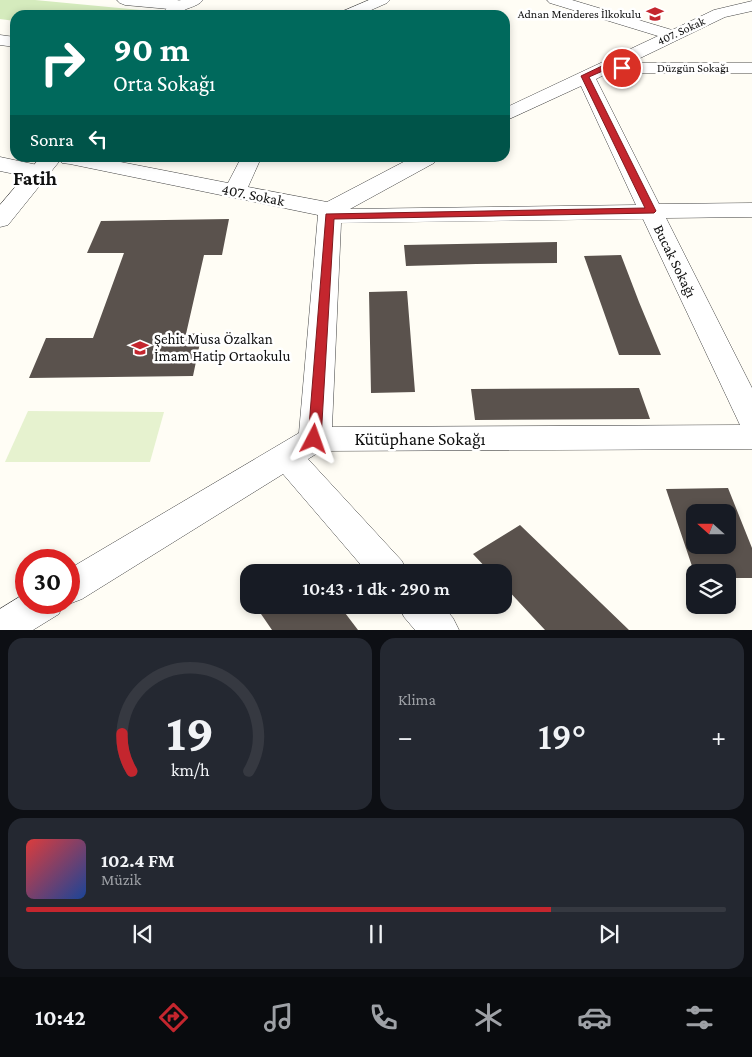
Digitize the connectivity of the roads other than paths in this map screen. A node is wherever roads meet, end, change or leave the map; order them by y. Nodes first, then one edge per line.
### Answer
1 (125, 0) edge
2 (195, 0) edge
3 (382, 0) edge
4 (555, 0) edge
5 (752, 6) edge
6 (174, 10) edge
7 (359, 10) edge
8 (672, 35) junction
9 (752, 68) edge
10 (595, 72) junction
11 (510, 113) edge
12 (90, 162) edge
13 (249, 162) edge
14 (419, 162) edge
15 (0, 164) edge
16 (45, 165) edge
17 (235, 191) junction
18 (752, 210) edge
19 (651, 211) junction
20 (330, 213) junction
21 (0, 220) edge
22 (752, 420) edge
23 (752, 437) edge
24 (301, 448) junction
25 (383, 564) edge
26 (80, 581) edge
27 (24, 614) edge
28 (426, 614) edge
29 (0, 629) edge
30 (439, 630) edge

1 - 6 street
2 - 6 street
3 - 7 street
4 - 8 street
5 - 8 street, 407. Sokak
8 - 10 street, 407. Sokak
9 - 10 street, Düzgün Sokağı
10 - 11 street, 407. Sokak
10 - 19 street, Bucak Sokağı
12 - 17 street, 407. Sokak
13 - 17 street
14 - 20 street
15 - 16 street
16 - 21 street
17 - 20 street, 407. Sokak
18 - 19 street, 407. Sokak
19 - 20 street, 407. Sokak
19 - 22 street, Bucak Sokağı
20 - 24 street
23 - 24 street, Kütüphane Sokağı
24 - 25 street
24 - 26 street
27 - 29 street
28 - 30 street

